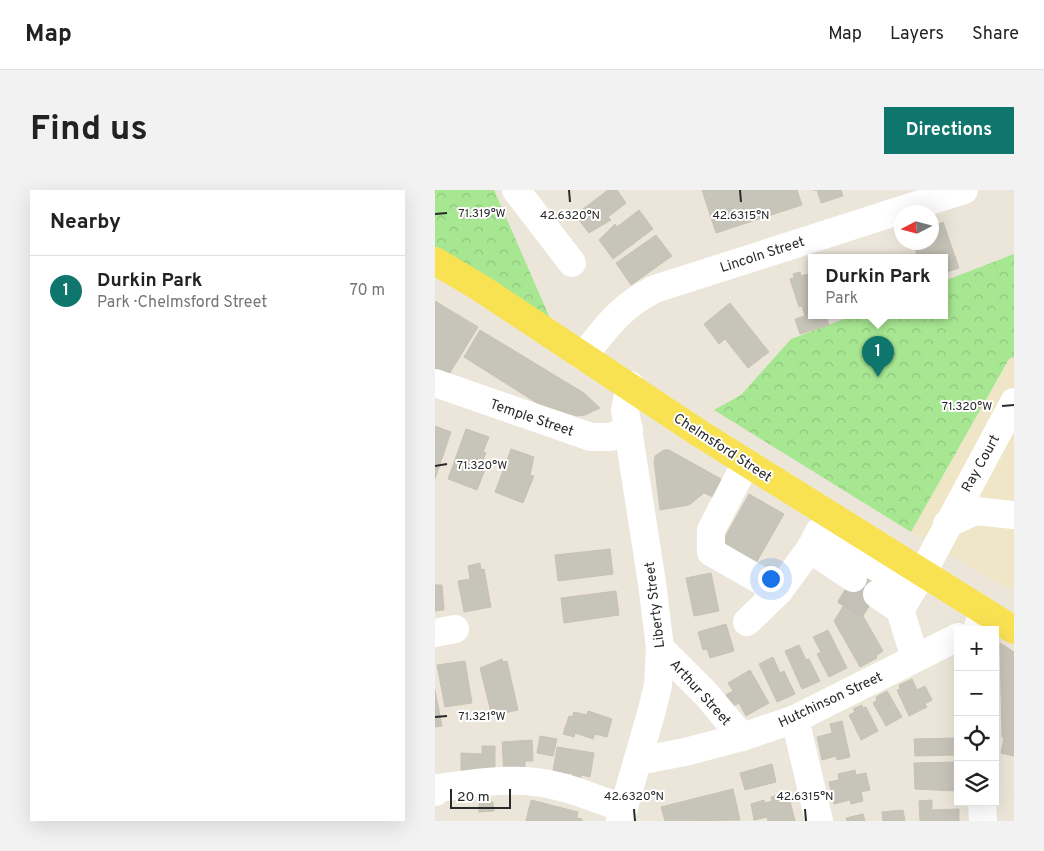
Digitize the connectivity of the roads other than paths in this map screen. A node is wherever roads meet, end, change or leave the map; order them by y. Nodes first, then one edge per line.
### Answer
1 (516, 190) edge
2 (964, 190) edge
3 (435, 261) edge
4 (572, 263) dead end
5 (583, 357) junction
6 (435, 383) edge
7 (630, 386) junction
8 (1014, 402) edge
9 (629, 429) junction
10 (747, 463) junction
11 (1014, 515) edge
12 (947, 524) junction
13 (844, 552) junction
14 (896, 589) junction
15 (779, 591) junction
16 (747, 622) dead end
17 (975, 623) edge
18 (1014, 630) edge
19 (954, 639) edge
20 (660, 648) junction
21 (915, 658) junction
22 (795, 719) junction
23 (741, 737) junction
24 (638, 761) junction
25 (435, 792) edge
26 (982, 806) edge
27 (622, 815) edge
28 (819, 821) edge
29 (983, 821) edge

1 - 4 street
2 - 5 street, Lincoln Street
3 - 5 main road, Chelmsford Street
5 - 7 main road, Chelmsford Street
6 - 9 street, Temple Street
7 - 9 street, Liberty Street
7 - 10 main road, Chelmsford Street
8 - 12 street, Ray Court
9 - 20 street, Liberty Street
10 - 13 main road, Chelmsford Street
10 - 15 street
11 - 12 street
12 - 14 street, Ray Court
13 - 14 main road, Chelmsford Street
13 - 15 street
14 - 17 main road, Chelmsford Street
14 - 21 street
15 - 16 street
17 - 18 main road, Chelmsford Street
19 - 21 street, Hutchinson Street
20 - 23 street, Arthur Street
20 - 24 street, Liberty Street
21 - 22 street, Hutchinson Street
22 - 23 street, Hutchinson Street
22 - 28 street
23 - 24 street, Hutchinson Street
24 - 27 street, Liberty Street
25 - 27 street
26 - 29 street

